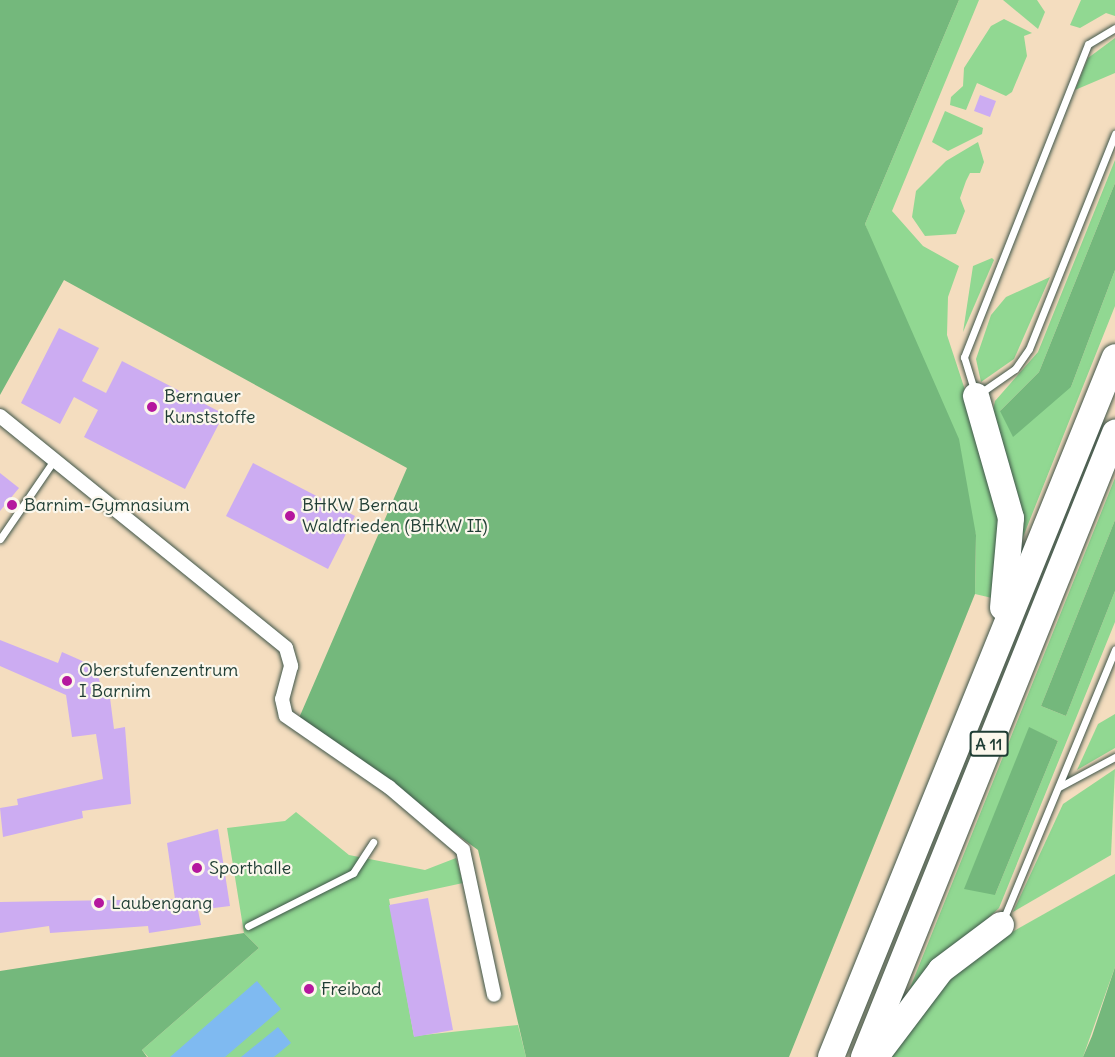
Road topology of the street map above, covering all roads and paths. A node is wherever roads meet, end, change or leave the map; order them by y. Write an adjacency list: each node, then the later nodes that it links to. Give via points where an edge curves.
1 (1115, 28): 4 (lane, via 1088,44 964,357)
2 (1115, 134): 4 (lane, via 1029,349 1015,369)
3 (1115, 357): 9 (highway, A 11)
4 (976, 396): 9 (highway, via 1011,518)
5 (0, 416): 7 (street)
6 (1115, 433): 18 (highway, A 11)
7 (56, 458): 8 (lane); 16 (street, via 286,648 291,666 282,699 286,716 389,787 463,850)
8 (0, 539)
9 (997, 649): 17 (highway, A 11)
10 (1115, 649): 12 (lane)
11 (1115, 757): 12 (lane)
12 (1059, 787): 14 (lane)
13 (373, 842): 15 (lane, via 353,873)
14 (1001, 925): 19 (highway, via 929,982)
15 (248, 926)
16 (494, 995)
17 (831, 1057)
18 (864, 1057)
19 (877, 1057)

